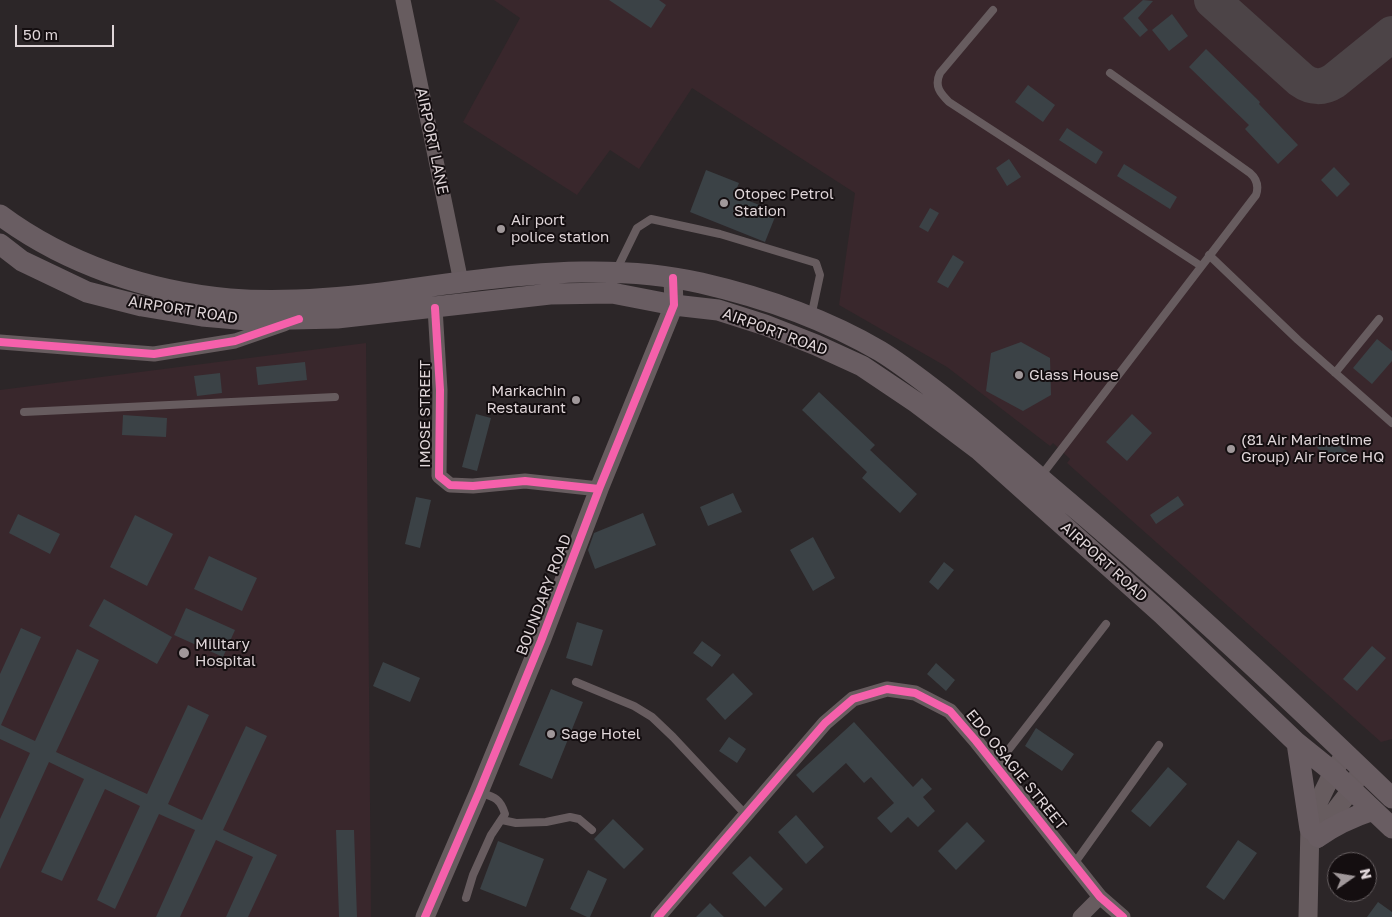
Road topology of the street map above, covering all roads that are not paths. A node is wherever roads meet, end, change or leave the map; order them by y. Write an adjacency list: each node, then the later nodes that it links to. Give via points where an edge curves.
1 (403, 0): 10 (street, AIRPORT LANE)
2 (994, 10): 7 (lane, via 940,73 937,83 941,94)
3 (1110, 74): 6 (lane, via 1254,177 1258,188 1256,195)
4 (0, 215): 13 (main road, AIRPORT ROAD, via 67,256 132,280 186,294)
5 (0, 244): 13 (main road, AIRPORT ROAD, via 22,261 87,292 142,306 248,320)
6 (1209, 255): 7 (lane); 17 (lane)
7 (1201, 266): 21 (lane)
8 (614, 273): 9 (main road, AIRPORT ROAD); 10 (main road, AIRPORT ROAD, via 585,272); 14 (lane, via 637,228 651,219 712,232 816,263 820,275)
9 (673, 278): 11 (street, BOUNDARY ROAD); 14 (main road, AIRPORT ROAD, via 737,292)
10 (461, 282): 13 (main road, AIRPORT ROAD)
11 (674, 305): 12 (main road, AIRPORT ROAD, via 612,293 550,294); 22 (street, BOUNDARY ROAD); 25 (main road, AIRPORT ROAD, via 718,310 816,345 862,366 917,403 978,450 1162,614)
12 (435, 308): 13 (main road, AIRPORT ROAD, via 337,318); 22 (street, IMOSE STREET, via 440,390 439,476 450,485 525,481)
13 (300, 309): 16 (street, via 235,341 154,354)
14 (811, 318): 21 (main road, AIRPORT ROAD, via 880,352 912,373 965,413)
15 (1379, 318): 17 (lane)
16 (0, 344)
17 (1335, 373): 20 (lane)
18 (335, 397): 19 (lane)
19 (24, 412)
20 (1392, 423)
21 (1040, 478): 27 (main road, AIRPORT ROAD, via 1134,558)
22 (599, 489): 32 (street, BOUNDARY ROAD)
23 (1106, 624): 28 (lane)
24 (576, 682): 35 (lane, via 652,717)
25 (1297, 743): 30 (main road, AIRPORT ROAD); 39 (main road)
26 (1159, 745): 40 (lane)
27 (1346, 753): 29 (main road, AIRPORT ROAD); 30 (street)
28 (996, 766): 35 (street, EDO OSAGIE STREET, via 950,711 915,693 887,689 853,699 825,723); 40 (street, EDO OSAGIE STREET)
29 (1362, 769): 31 (street); 33 (main road, AIRPORT ROAD)
30 (1332, 772): 31 (main road, AIRPORT ROAD); 39 (street, via 1315,809)
31 (1351, 790): 34 (main road, AIRPORT ROAD); 39 (street)
32 (479, 792): 36 (lane, via 496,798 505,814); 43 (street, BOUNDARY ROAD)
33 (1392, 798)
34 (1373, 810): 37 (main road, AIRPORT ROAD); 39 (main road, via 1337,823)
35 (746, 815): 44 (street, EDO OSAGIE STREET)
36 (502, 820): 38 (lane, via 516,824 570,816); 42 (lane, via 476,867)
37 (1392, 828)
38 (592, 830)
39 (1313, 837): 47 (street)
40 (1074, 864): 41 (street, EDO OSAGIE STREET)
41 (1100, 897): 45 (street); 46 (street, EDO OSAGIE STREET)
42 (466, 898)
43 (425, 917)
44 (658, 917)
45 (1080, 917)
46 (1123, 917)
47 (1308, 917)

